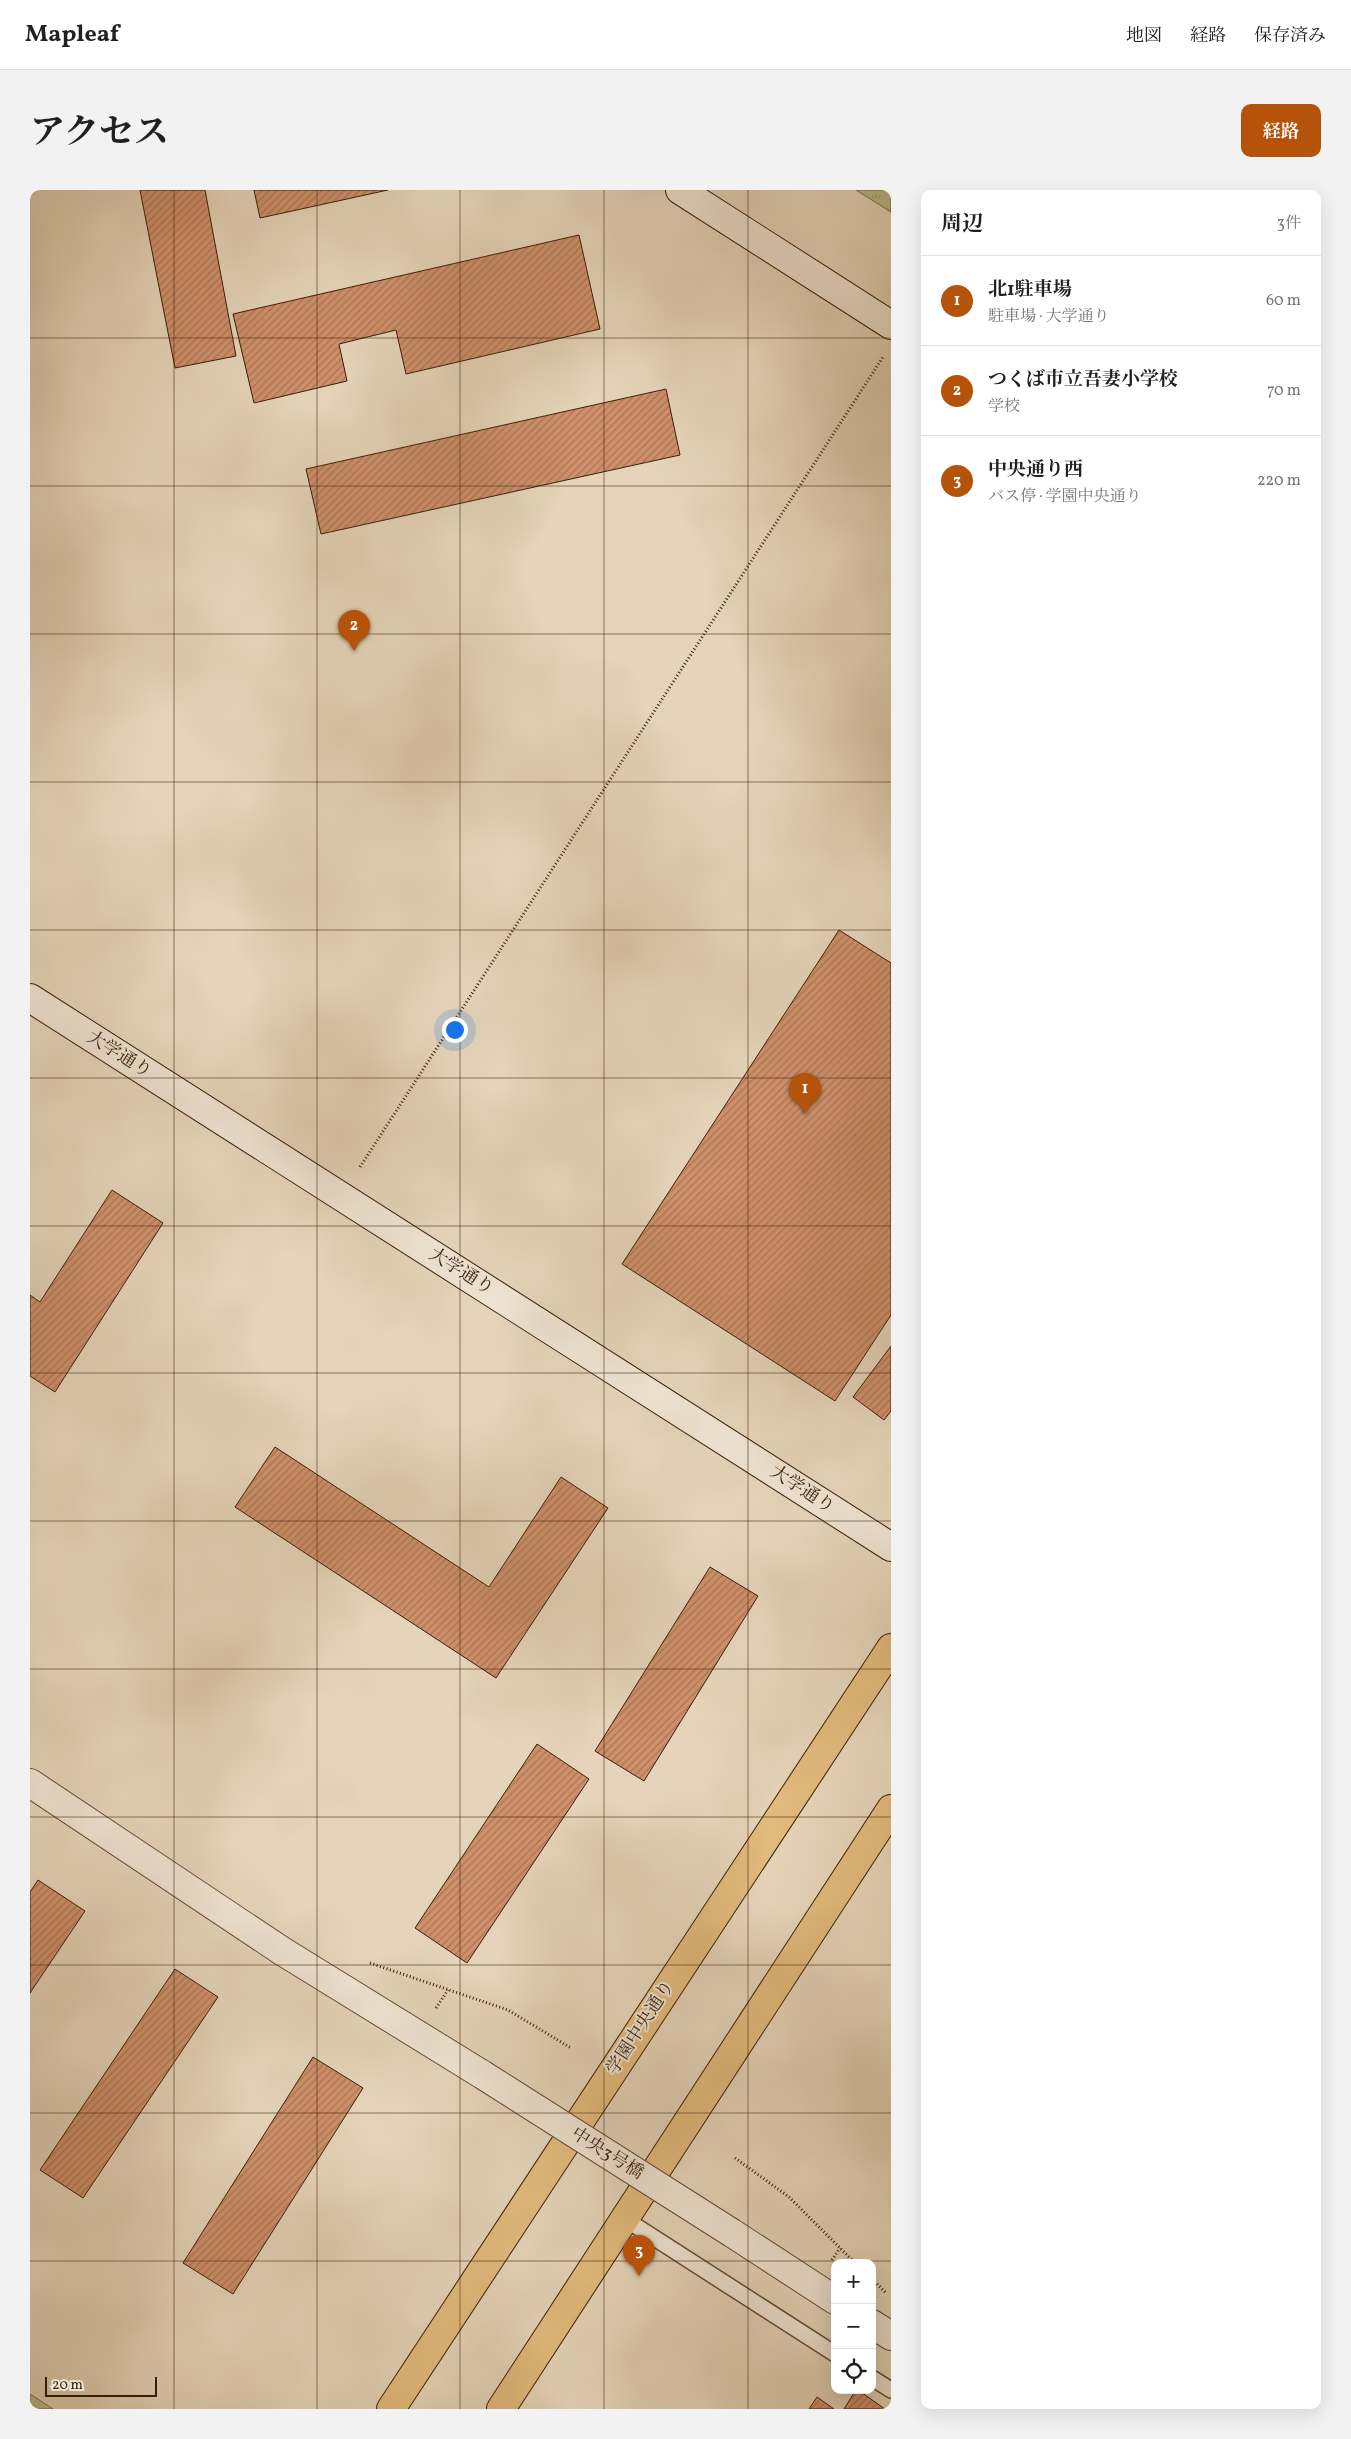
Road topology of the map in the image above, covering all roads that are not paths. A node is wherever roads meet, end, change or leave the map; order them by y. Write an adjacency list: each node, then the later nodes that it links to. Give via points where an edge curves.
1 (680, 190): 2 (street)
2 (891, 325)
3 (30, 998): 4 (street, 大学通り)
4 (891, 1547)
5 (891, 1648): 15 (main road, 学園中央通り)
6 (30, 1783): 9 (street, 中央3号橋, bridge, via 282,1951)
7 (891, 1809): 8 (main road)
8 (624, 2218): 12 (lane); 16 (main road)
9 (831, 2297)
10 (876, 2327): 11 (street)
11 (891, 2336)
12 (831, 2351)
13 (876, 2381): 14 (lane)
14 (891, 2390)
15 (391, 2409)
16 (501, 2409)

